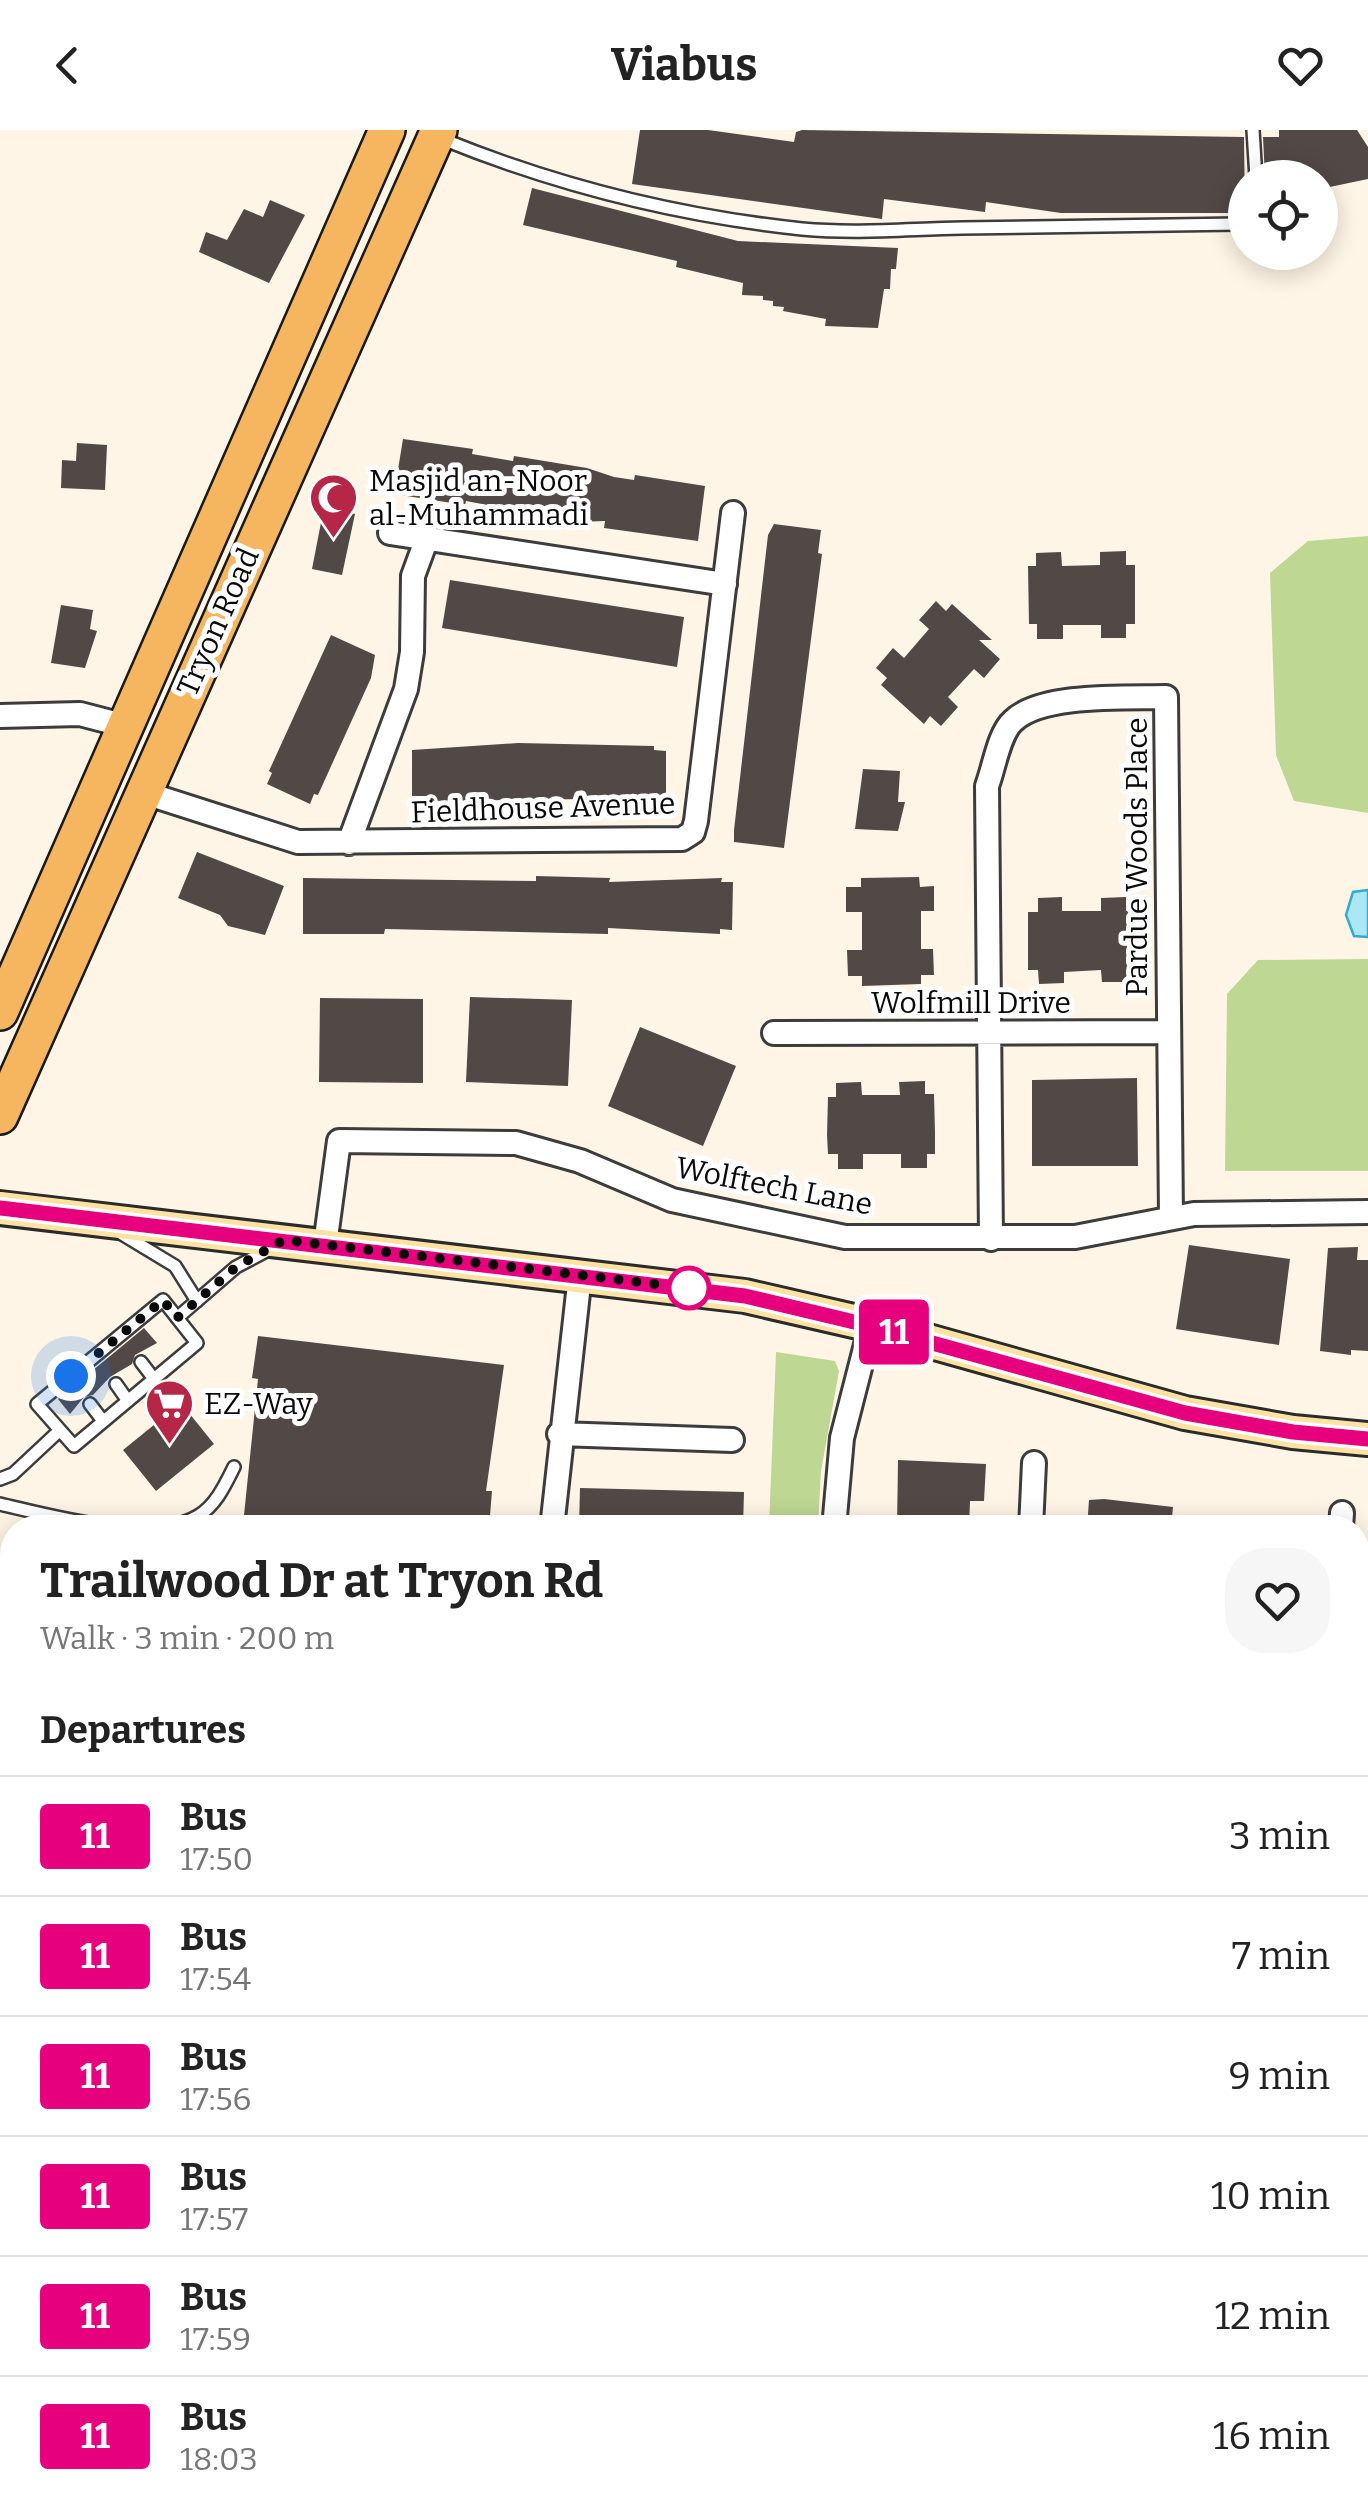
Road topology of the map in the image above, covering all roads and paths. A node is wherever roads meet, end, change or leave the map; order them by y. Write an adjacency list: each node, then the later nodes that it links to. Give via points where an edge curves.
1 (387, 130): 11 (main road, Tryon Road)
2 (1254, 130): 4 (lane)
3 (432, 132): 5 (lane, via 531,172 629,198 804,229 887,234); 12 (main road, Tryon Road)
4 (1255, 160)
5 (1228, 224)
6 (734, 513): 9 (street, Fieldhouse Avenue)
7 (390, 533): 8 (street)
8 (427, 538): 9 (street); 13 (street, via 413,576 406,688)
9 (726, 584): 13 (street, Fieldhouse Avenue, via 692,832 682,839)
10 (0, 716): 11 (street, via 80,714)
11 (126, 726): 14 (main road, Tryon Road)
12 (142, 792): 13 (street, Fieldhouse Avenue, via 298,842); 18 (main road, Tryon Road)
13 (349, 844)
14 (0, 1012)
15 (1168, 1032): 17 (street, Wolfmill Drive); 17 (street, Pardue Woods Place, via 1166,696 1069,701 1010,722 987,786); 21 (street, Pardue Woods Place)
16 (774, 1033): 17 (street, Wolfmill Drive)
17 (988, 1033): 23 (street, Pardue Woods Place)
18 (0, 1116)
19 (0, 1208): 22 (street)
20 (1368, 1212): 21 (street, Wolftech Lane)
21 (1170, 1218): 23 (street, Wolftech Lane, via 1074,1237)
22 (92, 1219): 24 (street); 27 (lane, via 175,1266)
23 (991, 1239): 25 (street, Wolftech Lane, via 845,1237 794,1227 672,1200 580,1161 516,1143 339,1142)
24 (284, 1240): 25 (street); 27 (lane, via 236,1267)
25 (326, 1245): 26 (street)
26 (580, 1274): 29 (street, via 745,1296); 37 (street)
27 (196, 1301): 28 (lane)
28 (177, 1318): 31 (lane, via 197,1343); 36 (lane, via 163,1300 100,1361 37,1404)
29 (871, 1326): 39 (street, via 1185,1413); 47 (street, via 842,1438)
30 (141, 1362): 31 (lane)
31 (154, 1379): 33 (lane)
32 (116, 1384): 33 (lane)
33 (128, 1401): 35 (lane)
34 (90, 1404): 35 (lane)
35 (104, 1421): 36 (lane, via 74,1446)
36 (59, 1431): 42 (lane)
37 (560, 1434): 38 (street); 46 (street)
38 (732, 1440)
39 (1368, 1440)
40 (1034, 1463): 48 (street)
41 (234, 1466): 45 (lane, via 222,1493)
42 (0, 1479)
43 (0, 1504): 44 (lane)
44 (46, 1515)
45 (199, 1515)
46 (553, 1515)
47 (835, 1515)
48 (1032, 1515)

